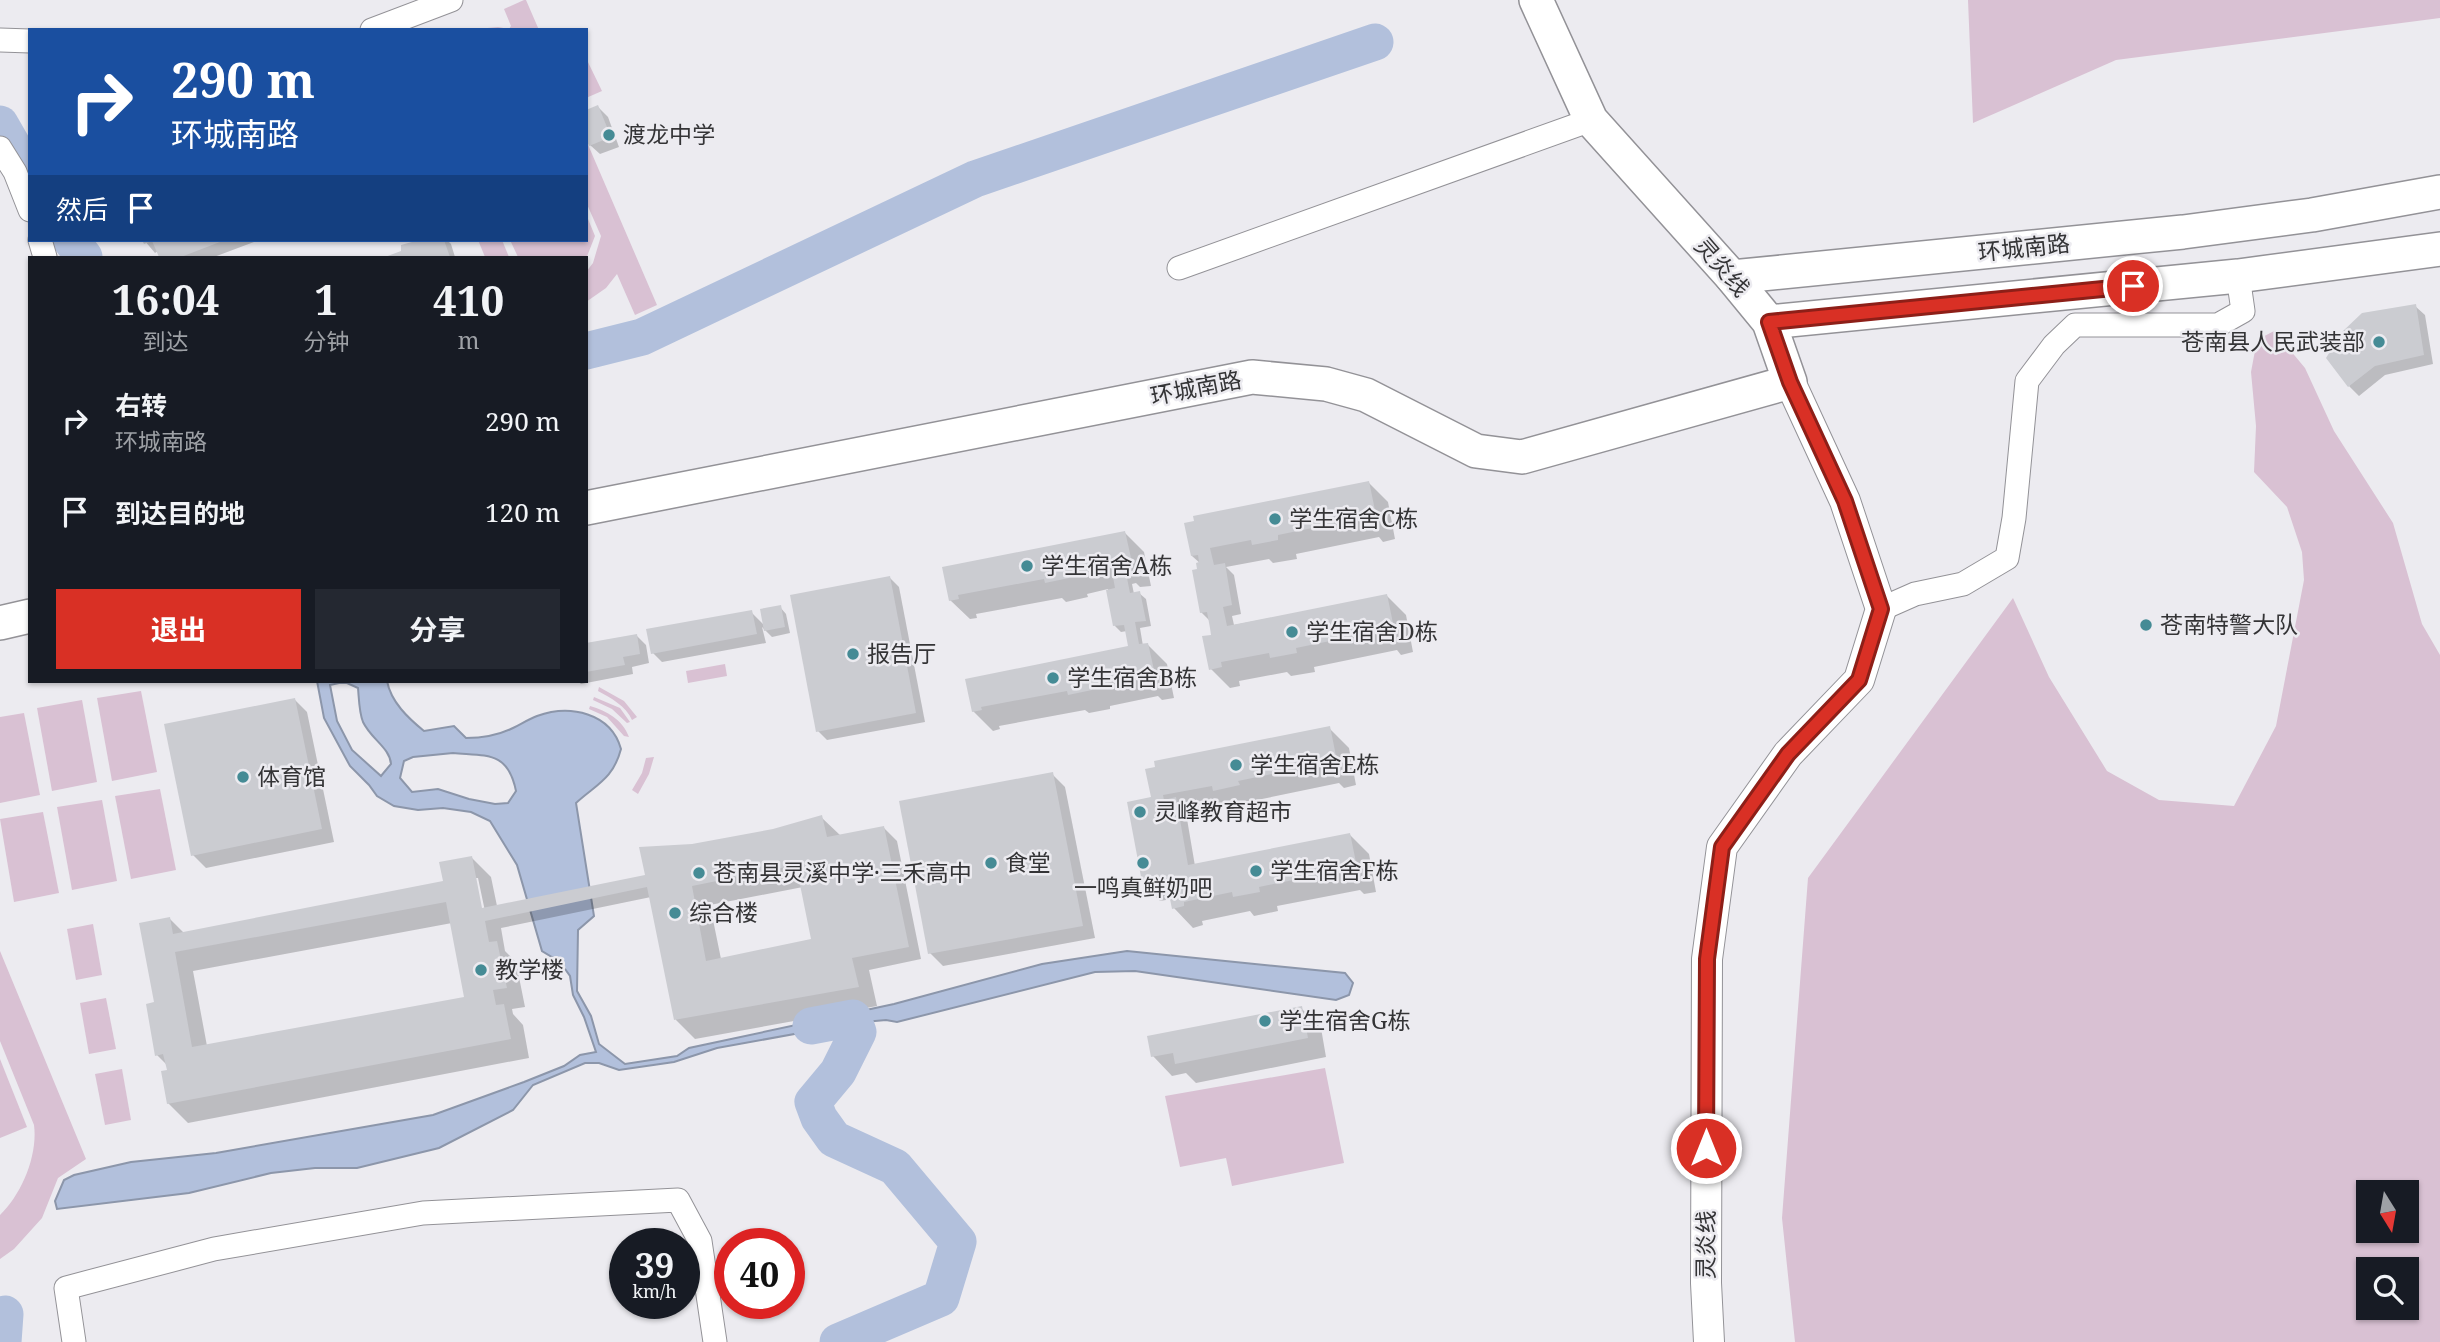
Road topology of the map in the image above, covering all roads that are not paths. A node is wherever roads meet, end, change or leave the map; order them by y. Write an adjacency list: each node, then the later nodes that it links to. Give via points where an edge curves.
1 (451, 0): 3 (street)
2 (1536, 0): 7 (main road, 灵炎线)
3 (409, 8): 4 (street)
4 (375, 28)
5 (0, 40): 6 (street)
6 (28, 41)
7 (1591, 120): 12 (street); 14 (main road, 灵炎线)
8 (0, 148): 10 (street)
9 (2440, 192): 14 (main road, 环城南路, via 2183,232)
10 (28, 205)
11 (2440, 249): 13 (main road)
12 (1179, 268)
13 (2238, 276): 15 (main road); 18 (street, via 2243,311 2218,325 2075,325 2027,381 2007,558 1963,584 1915,594)
14 (1732, 277): 15 (main road, 灵炎线)
15 (1769, 322): 16 (main road, 灵炎线)
16 (1790, 382): 17 (main road, 环城南路, via 1522,457 1476,451 1366,395 1326,384 1252,377); 18 (street, 灵炎线, via 1845,501)
17 (588, 508)
18 (1881, 609): 23 (street, 灵炎线, via 1859,680 1788,754 1722,847 1707,959)
19 (28, 617): 20 (main road)
20 (0, 622)
21 (74, 1342): 22 (street, via 66,1288 214,1249 423,1213 678,1200 701,1241)
22 (715, 1342)
23 (1709, 1342)

